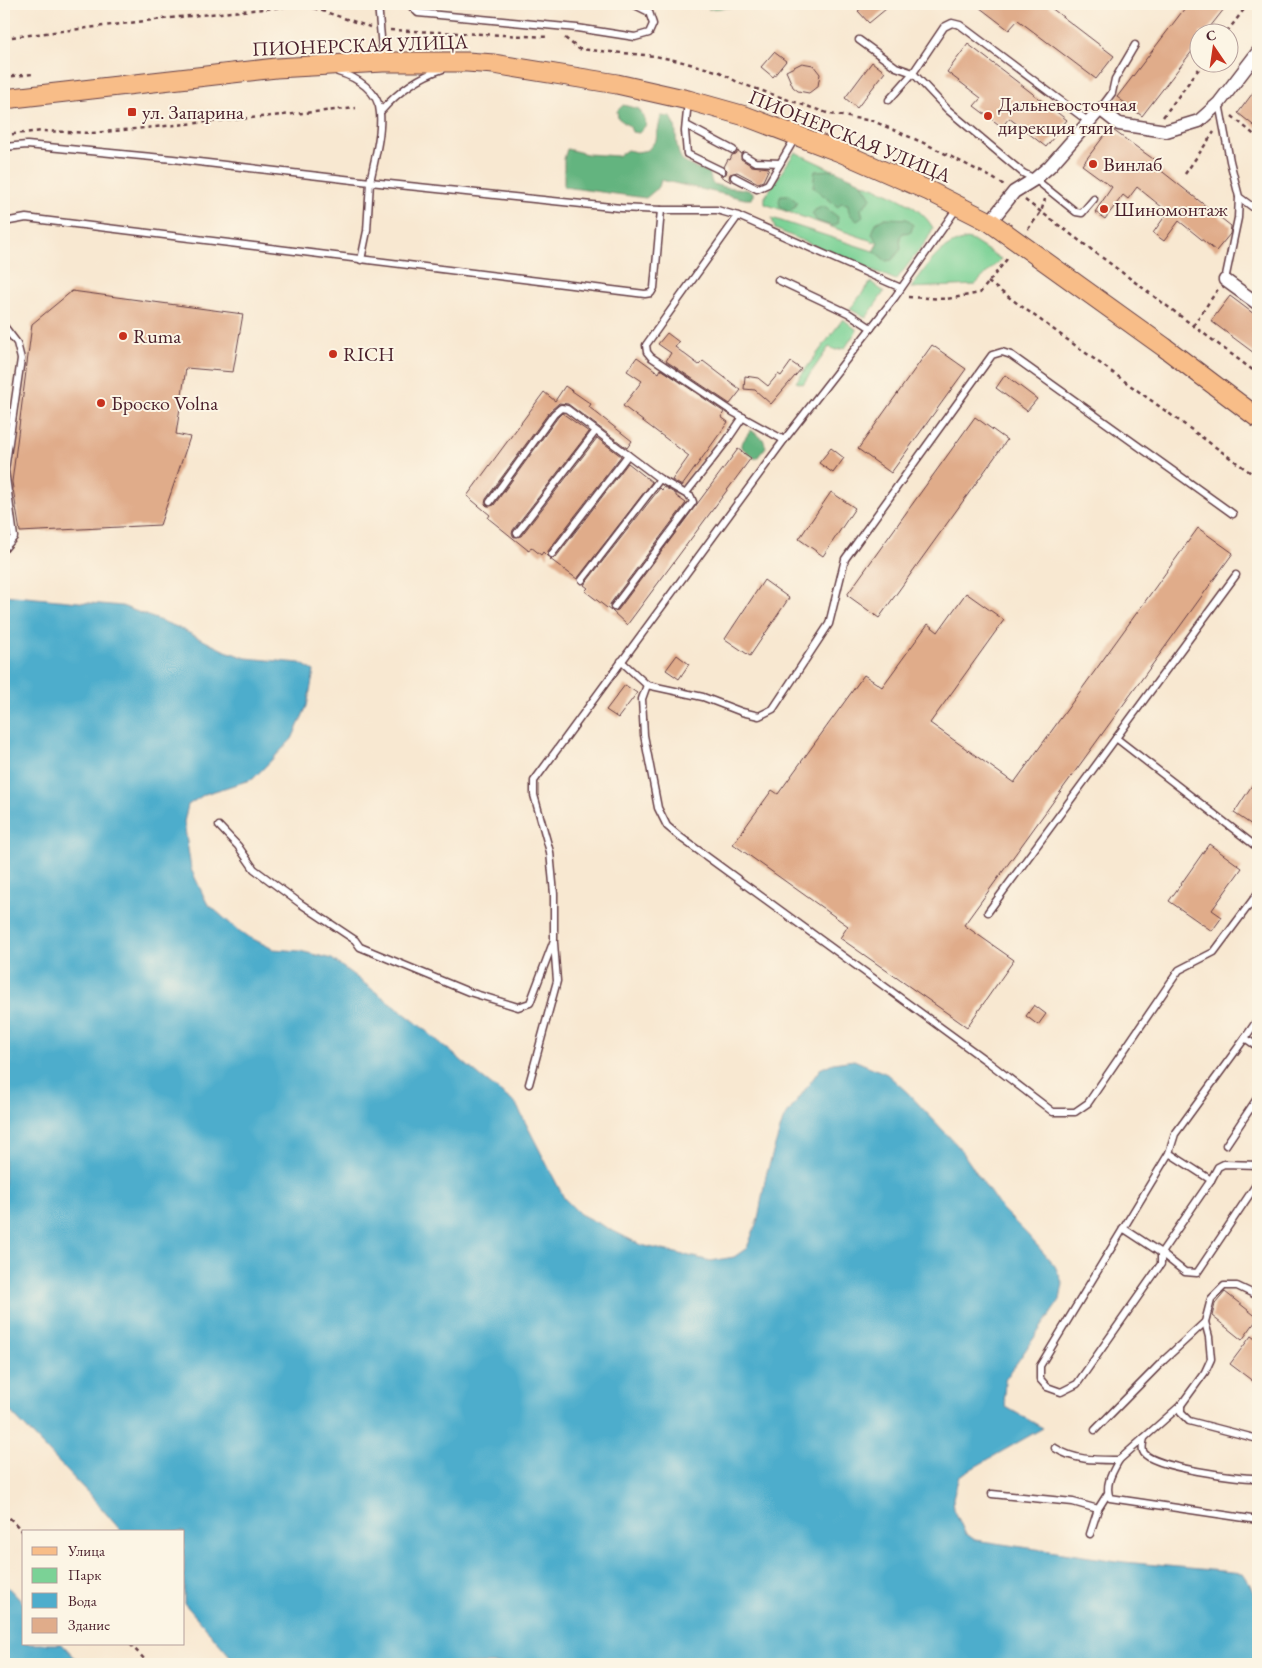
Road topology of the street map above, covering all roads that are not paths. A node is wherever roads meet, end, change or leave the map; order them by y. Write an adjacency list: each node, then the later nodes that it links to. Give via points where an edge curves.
1 (378, 4): 7 (lane)
2 (409, 4): 3 (lane, via 418,13 636,37 649,33 652,24 649,12)
3 (632, 4)
4 (859, 40): 10 (lane, via 896,67)
5 (1135, 45): 15 (lane, via 1115,79 1112,93)
6 (1258, 52): 14 (street)
7 (383, 62): 8 (main road, ПИОНЕРСКАЯ УЛИЦА); 9 (main road, ПИОНЕРСКАЯ УЛИЦА)
8 (467, 62): 12 (main road, ПИОНЕРСКАЯ УЛИЦА, via 617,84); 16 (lane, via 431,73 410,84)
9 (315, 65): 11 (main road, ПИОНЕРСКАЯ УЛИЦА); 16 (lane, via 347,74 367,86)
10 (913, 72): 13 (lane); 17 (lane, via 944,27 952,23 960,25); 26 (lane, via 948,110 1023,173)
11 (4, 99)
12 (688, 100): 18 (lane); 19 (main road, ПИОНЕРСКАЯ УЛИЦА)
13 (888, 100)
14 (1219, 102): 15 (street, via 1199,121 1166,132 1119,124); 28 (lane)
15 (1100, 109): 17 (street)
16 (381, 112): 27 (lane)
17 (1089, 122): 26 (street)
18 (686, 125): 21 (lane); 24 (lane, via 687,154)
19 (797, 135): 23 (lane); 30 (main road, ПИОНЕРСКАЯ УЛИЦА)
20 (4, 147): 27 (lane, via 27,145 174,159)
21 (733, 150)
22 (745, 156): 23 (lane, via 755,162)
23 (780, 162): 25 (lane, via 768,184 757,189)
24 (722, 171)
25 (734, 177)
26 (1035, 178): 29 (lane, via 1078,214); 35 (street, via 1014,192)
27 (370, 182): 31 (lane); 36 (lane, via 367,231)
28 (1239, 197): 32 (lane); 38 (lane, via 1238,218)
29 (1094, 199)
30 (959, 206): 35 (main road, ПИОНЕРСКАЯ УЛИЦА); 39 (lane)
31 (661, 210): 33 (lane, via 717,210); 36 (lane, via 654,288 645,294)
32 (1258, 211)
33 (738, 216): 39 (lane); 43 (lane, via 646,345 651,358)
34 (4, 222): 36 (lane, via 26,218)
35 (990, 222): 44 (main road, ПИОНЕРСКАЯ УЛИЦА)
36 (361, 260)
37 (778, 280): 42 (lane, via 848,312)
38 (1225, 280): 40 (street)
39 (901, 288): 42 (lane)
40 (1258, 304)
41 (4, 326): 53 (lane, via 17,343 21,359 5,470 14,537)
42 (871, 328): 46 (lane)
43 (744, 417): 46 (lane); 49 (lane)
44 (1258, 418)
45 (596, 432): 47 (lane); 50 (lane, via 568,409 561,408); 52 (lane)
46 (784, 440): 58 (lane)
47 (628, 455): 48 (lane); 54 (lane)
48 (660, 479): 49 (lane); 56 (lane)
49 (686, 493): 57 (lane, via 693,502)
50 (490, 502)
51 (1233, 514): 59 (lane, via 1011,355 1002,352 992,355 845,559 829,624 773,708 759,716 703,696)
52 (517, 533)
53 (4, 549)
54 (552, 554)
55 (1236, 575): 60 (lane)
56 (582, 580)
57 (614, 608)
58 (621, 661): 59 (lane); 65 (lane, via 534,781 534,795 550,852)
59 (647, 685): 63 (lane, via 642,699 644,735 658,808 668,826 1053,1112 1075,1112 1088,1103 1179,970 1214,952)
60 (1116, 738): 62 (lane); 64 (lane)
61 (220, 826): 65 (lane, via 254,869 355,940 360,947 469,992 518,1007 530,1003)
62 (1258, 848)
63 (1258, 893)
64 (988, 912)
65 (554, 940): 69 (lane, via 557,981)
66 (1258, 1019): 67 (lane)
67 (1245, 1038): 68 (lane); 72 (lane, via 1175,1134)
68 (1258, 1047)
69 (529, 1084)
70 (1258, 1097): 71 (lane)
71 (1226, 1145)
72 (1169, 1153): 74 (lane); 76 (lane)
73 (1258, 1165): 74 (lane, via 1224,1164 1218,1167)
74 (1211, 1180): 77 (lane)
75 (1258, 1182): 77 (lane, via 1197,1273 1185,1272)
76 (1123, 1228): 77 (lane); 77 (lane, via 1040,1366 1040,1379 1047,1387 1061,1392 1077,1384 1160,1264)
77 (1161, 1253)
78 (1258, 1296): 79 (lane, via 1237,1286 1224,1286 1211,1299)
79 (1205, 1322): 80 (lane, via 1211,1359 1206,1372); 81 (lane)
80 (1181, 1405): 82 (lane); 83 (lane, via 1181,1414 1189,1421)
81 (1095, 1430)
82 (1145, 1437): 85 (lane); 86 (lane, via 1143,1452 1163,1465)
83 (1258, 1439)
84 (1055, 1448): 85 (lane, via 1065,1455)
85 (1119, 1460): 87 (lane)
86 (1258, 1478)
87 (1108, 1492): 89 (lane); 90 (lane, via 1110,1498)
88 (992, 1494): 89 (lane, via 1073,1502)
89 (1098, 1509): 91 (lane)
90 (1258, 1520)
91 (1090, 1534)

